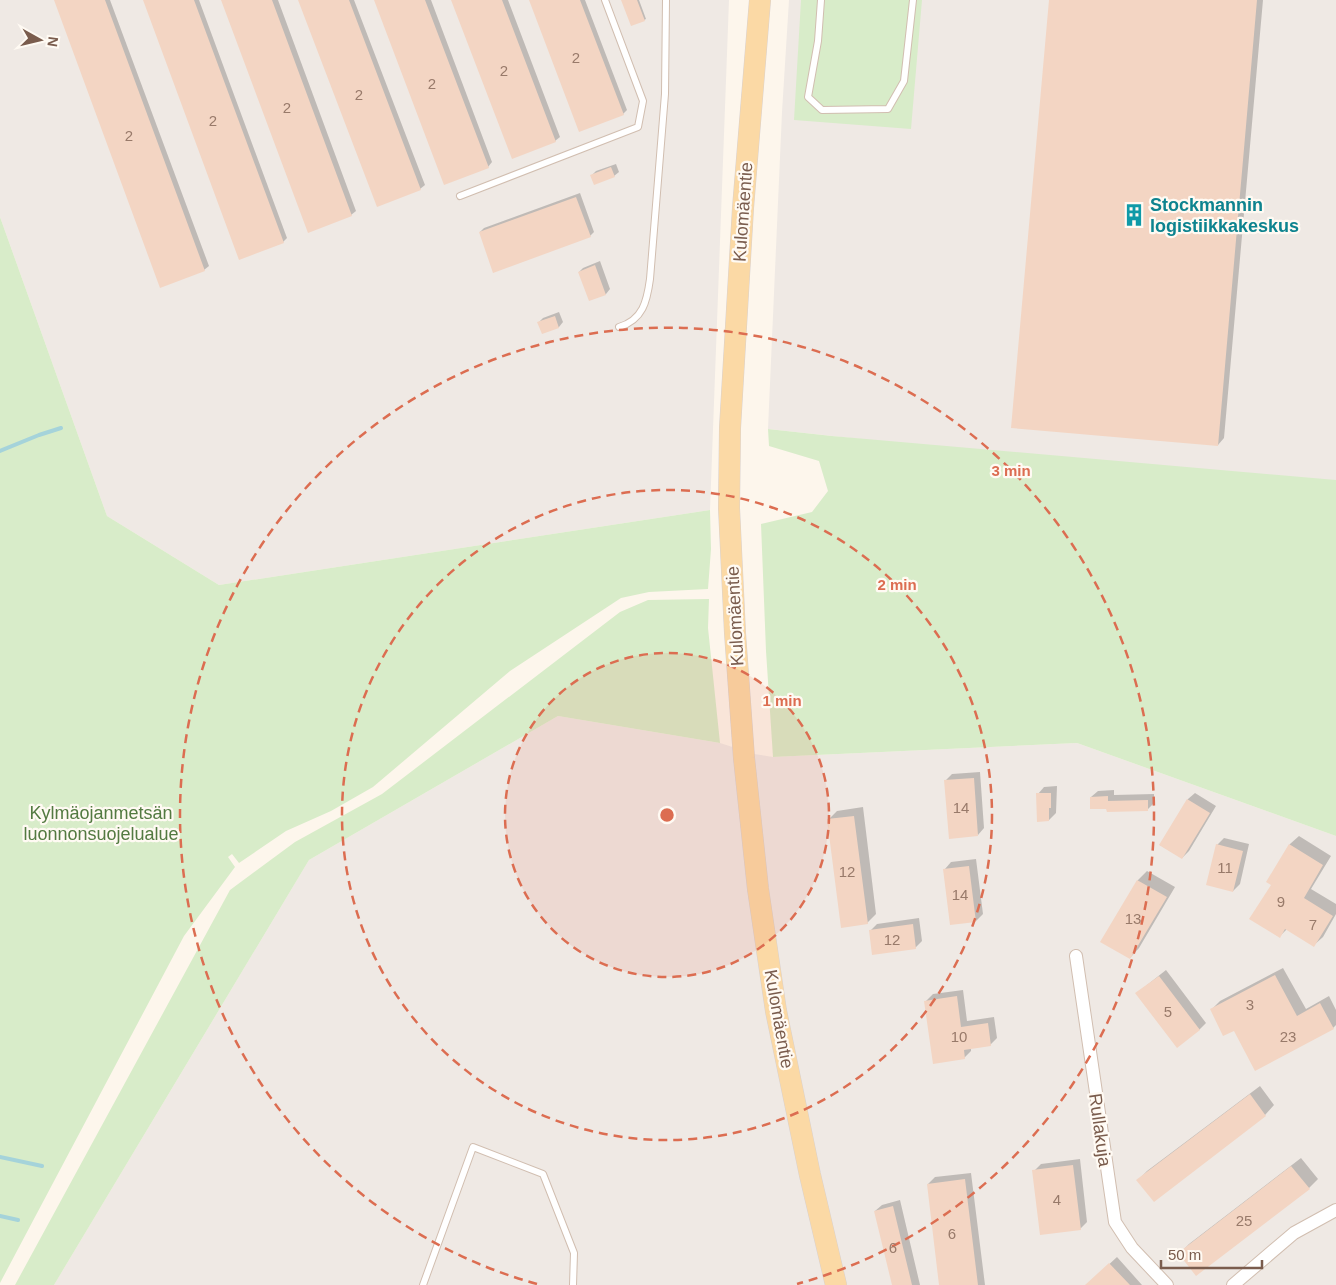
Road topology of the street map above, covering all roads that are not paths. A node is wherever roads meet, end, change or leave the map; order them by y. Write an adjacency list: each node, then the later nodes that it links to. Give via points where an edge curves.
1 (605, 0): 6 (lane, via 643,101 638,127)
2 (666, 0): 7 (lane, via 665,94 647,301 639,316)
3 (760, 0): 12 (main road, Kulomäentie, via 730,428 729,508 735,633 758,888 776,1012)
4 (821, 0): 5 (lane, via 808,97 822,110 888,109 904,81)
5 (913, 0)
6 (460, 196)
7 (619, 327)
8 (1076, 956): 13 (street, Rullakuja, via 1114,1222 1132,1248)
9 (1336, 1210): 14 (street, via 1294,1233)
10 (423, 1285): 11 (lane, via 473,1147 543,1174 574,1253)
11 (574, 1285)
12 (836, 1285)
13 (1168, 1285)
14 (1233, 1285)

